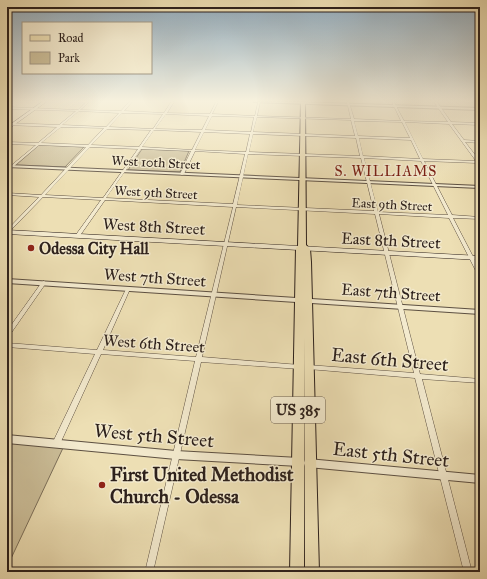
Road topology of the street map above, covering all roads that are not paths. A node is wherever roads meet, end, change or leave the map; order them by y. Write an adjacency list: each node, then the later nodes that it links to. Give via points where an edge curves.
1 (56, 129): 19 (street)
2 (105, 129): 20 (street)
3 (130, 129): 10 (street)
4 (204, 129): 11 (street)
5 (253, 129): 12 (street)
6 (303, 129): 13 (main road, US 385)
7 (355, 129): 14 (street)
8 (406, 129): 15 (street)
9 (455, 129): 16 (street)
10 (154, 130): 11 (street); 21 (street)
11 (203, 132): 12 (street); 22 (street)
12 (252, 133): 13 (street); 23 (street)
13 (303, 135): 14 (street); 24 (main road, US 385)
14 (357, 137): 15 (street); 25 (street)
15 (411, 139): 26 (street)
16 (464, 141): 17 (street); 27 (street)
17 (480, 142)
18 (7, 143): 19 (street)
19 (38, 145): 20 (street); 28 (street)
20 (89, 147): 21 (street); 29 (street)
21 (140, 149): 22 (street); 31 (street)
22 (193, 151): 23 (street); 32 (street)
23 (248, 153): 24 (street); 33 (street)
24 (304, 155): 25 (street); 34 (main road, US 385)
25 (362, 158): 26 (street); 35 (street)
26 (421, 160): 27 (street); 36 (street)
27 (480, 163)
28 (9, 167): 29 (street, West 10th Street); 30 (street)
29 (68, 169): 31 (street, West 10th Street); 39 (street)
30 (7, 170)
31 (124, 172): 32 (street, West 10th Street); 40 (street)
32 (182, 174): 33 (street, West 10th Street)
33 (242, 177): 34 (street, West 10th Street); 41 (street)
34 (304, 180): 35 (street, West 10th Street); 42 (main road, US 385)
35 (369, 182): 36 (street, West 10th Street); 43 (street)
36 (434, 185): 37 (street, West 10th Street); 44 (street)
37 (480, 187)
38 (7, 194): 39 (street, West 9th Street)
39 (42, 196): 40 (street, West 9th Street); 46 (street)
40 (104, 199): 41 (street, West 9th Street); 47 (street)
41 (235, 206): 42 (street, West 9th Street); 48 (street)
42 (304, 210): 43 (street, East 9th Street); 49 (main road, US 385)
43 (377, 213): 44 (street, East 9th Street); 50 (street)
44 (450, 217): 45 (street, East 9th Street); 51 (street)
45 (480, 218)
46 (7, 232): 47 (main road, West 8th Street)
47 (77, 236): 48 (main road, West 8th Street)
48 (226, 244): 49 (main road, West 8th Street); 57 (street)
49 (303, 248): 50 (main road, East 8th Street); 58 (main road, US 385)
50 (387, 254): 51 (main road, East 8th Street); 59 (street)
51 (473, 258): 52 (main road, East 8th Street); 53 (street)
52 (480, 258)
53 (480, 275)
54 (7, 281): 55 (street, West 7th Street)
55 (44, 283): 56 (street, West 7th Street); 61 (street)
56 (128, 289): 57 (street, West 7th Street); 63 (street)
57 (214, 294): 58 (street, West 7th Street); 64 (street)
58 (304, 299): 59 (street, East 7th Street); 65 (main road, US 385)
59 (401, 306): 60 (street, East 7th Street); 66 (street)
60 (480, 312)
61 (7, 335)
62 (7, 345): 63 (street, West 6th Street)
63 (98, 352): 64 (street, West 6th Street); 69 (street)
64 (199, 360): 65 (street, West 6th Street); 70 (street)
65 (304, 367): 66 (street, East 6th Street); 71 (main road, US 385); 72 (main road, US 385)
66 (419, 377): 67 (street, East 6th Street); 73 (street)
67 (480, 381)
68 (7, 439): 69 (street, West 5th Street)
69 (56, 444): 70 (street, West 5th Street)
70 (176, 455): 71 (street, West 5th Street); 75 (street)
71 (298, 462): 72 (street, East 5th Street); 76 (main road, US 385)
72 (310, 463): 73 (street, East 5th Street); 77 (main road, US 385)
73 (443, 476): 74 (street, East 5th Street); 78 (street)
74 (480, 479)
75 (149, 572)
76 (297, 572)
77 (312, 572)
78 (468, 572)

